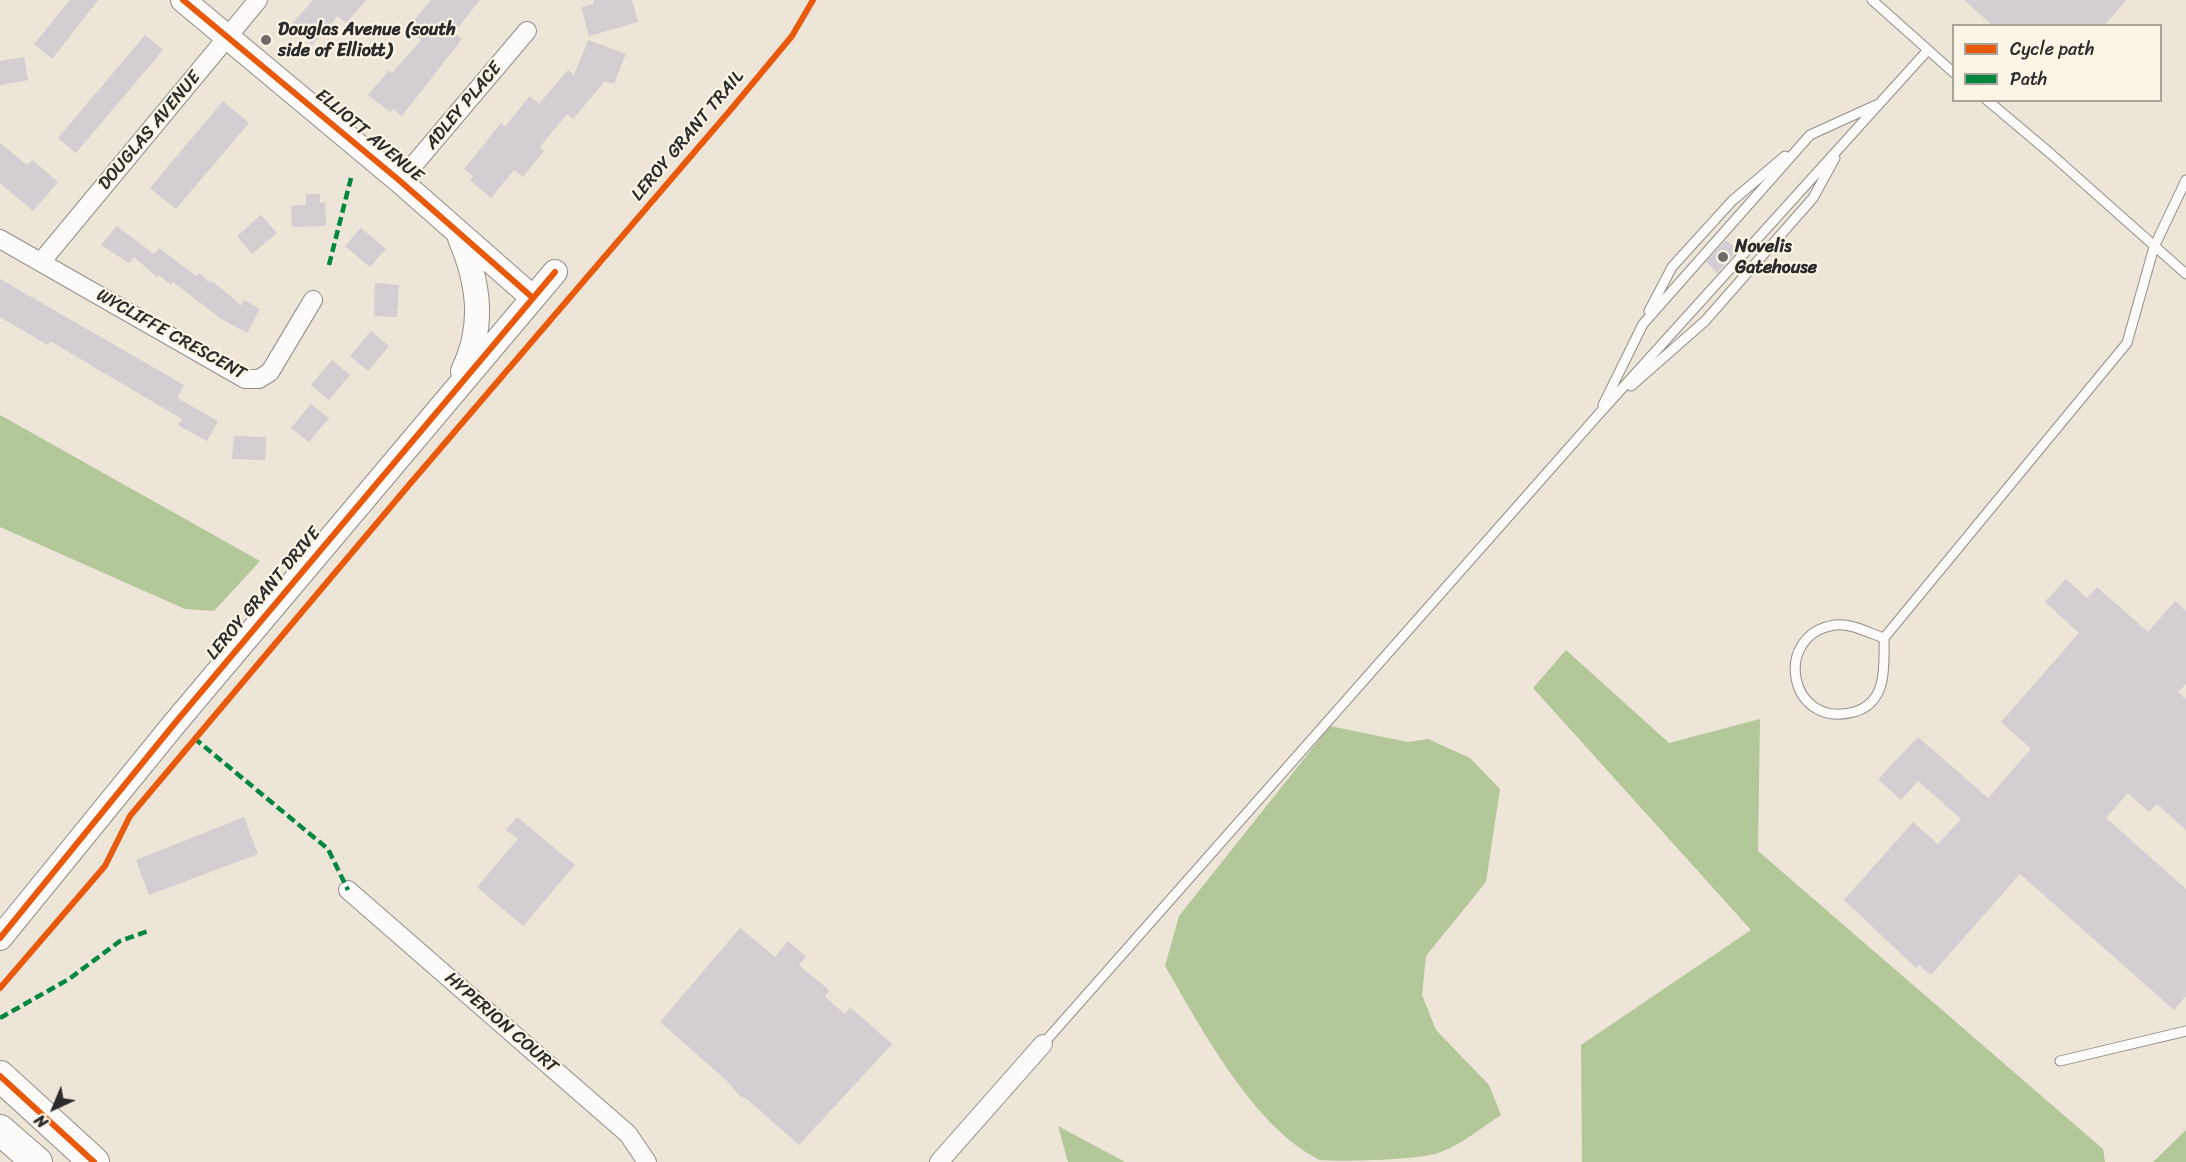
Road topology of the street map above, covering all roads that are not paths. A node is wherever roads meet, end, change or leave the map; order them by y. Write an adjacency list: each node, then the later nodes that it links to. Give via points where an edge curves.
1 (183, 0): 5 (street, ELLIOTT AVENUE)
2 (258, 0): 5 (street, DOUGLAS AVENUE)
3 (1872, 0): 6 (lane)
4 (527, 31): 13 (street, ADLEY PLACE)
5 (227, 38): 13 (street, ELLIOTT AVENUE); 17 (street, DOUGLAS AVENUE)
6 (1927, 51): 7 (lane); 9 (lane)
7 (1952, 72)
8 (1989, 102): 16 (lane)
9 (1878, 104): 10 (lane); 11 (lane)
10 (1810, 135): 22 (lane); 22 (lane, via 1732,201 1672,267)
11 (1843, 143): 24 (lane); 24 (lane, via 1813,198 1705,321)
12 (2186, 180): 16 (lane)
13 (400, 181): 14 (street, ELLIOTT AVENUE)
14 (458, 232): 20 (street, ELLIOTT AVENUE); 23 (street, via 471,264 478,325 468,359)
15 (0, 239): 17 (street, WYCLIFFE CRESCENT)
16 (2154, 248): 19 (lane); 25 (lane, via 2127,343)
17 (41, 262): 21 (street, WYCLIFFE CRESCENT, via 245,379 259,380 270,372)
18 (555, 272): 20 (street, LEROY GRANT DRIVE)
19 (2186, 274)
20 (533, 298): 23 (street, LEROY GRANT DRIVE)
21 (313, 300)
22 (1643, 324): 24 (lane)
23 (450, 397): 27 (street, LEROY GRANT DRIVE)
24 (1598, 415): 29 (lane)
25 (1884, 638): 25 (lane, via 1836,625 1813,633 1797,653 1794,673 1800,693 1816,710 1839,716 1863,709 1878,695 1885,675)
26 (348, 890): 35 (street, HYPERION COURT, via 628,1134)
27 (0, 938)
28 (2186, 1031): 30 (lane)
29 (1043, 1044): 36 (street)
30 (2060, 1061)
31 (0, 1076): 34 (main road)
32 (2, 1134): 33 (main road)
33 (37, 1162)
34 (94, 1162)
35 (647, 1162)
36 (939, 1162)

